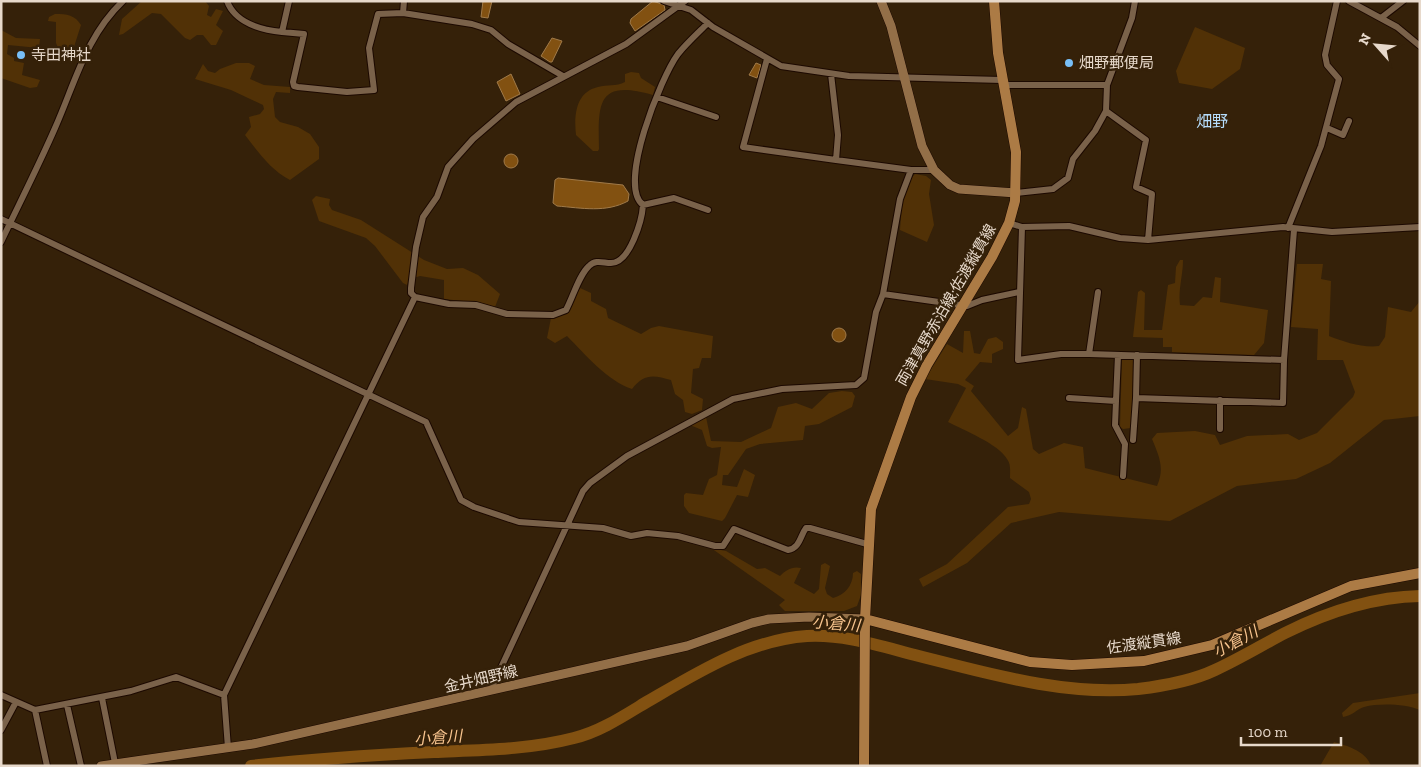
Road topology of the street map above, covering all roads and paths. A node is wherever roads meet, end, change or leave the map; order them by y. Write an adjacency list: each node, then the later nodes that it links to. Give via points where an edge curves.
1 (122, 1): 37 (street, via 99,29 79,65 56,126)
2 (227, 1): 17 (street, via 252,25)
3 (289, 1): 17 (street)
4 (404, 1): 14 (street)
5 (664, 1): 13 (street)
6 (685, 1): 13 (street)
7 (881, 1): 22 (main road)
8 (994, 1): 23 (main road, 両津真野赤泊線;佐渡縦貫線)
9 (1135, 1): 24 (street, via 1132,18)
10 (1338, 1): 29 (street, via 1325,55 1327,65 1339,79)
11 (1403, 1): 15 (street)
12 (1351, 2): 15 (street)
13 (680, 7): 16 (street, via 691,10); 21 (street, via 670,10 626,44)
14 (403, 13): 17 (street, via 378,14 369,48 374,90 371,92 294,86 304,34); 21 (street, via 492,30 508,44)
15 (1381, 18): 18 (street)
16 (708, 23): 19 (street); 25 (street, via 678,54)
17 (282, 32)
18 (1420, 46)
19 (767, 59): 20 (street, via 781,66); 30 (street, via 742,147)
20 (831, 74): 22 (street); 30 (street, via 838,136)
21 (563, 76): 47 (street, via 505,110 472,139 448,167 437,197 420,225 411,288)
22 (904, 78): 23 (street); 32 (main road, via 922,146)
23 (1003, 83): 24 (street); 33 (main road, 両津真野赤泊線;佐渡縦貫線, via 1016,152)
24 (1106, 85): 26 (street)
25 (657, 97): 27 (street); 34 (street, via 636,169 636,196)
26 (1106, 111): 33 (street, via 1095,132 1073,159 1066,182 1053,189); 42 (street, via 1146,140 1136,187 1152,194)
27 (716, 117)
28 (1350, 121): 29 (street, via 1343,135)
29 (1327, 128): 41 (street)
30 (836, 160): 31 (street)
31 (912, 170): 32 (street); 46 (street, via 900,199)
32 (934, 170): 33 (main road, via 959,189)
33 (1016, 193): 38 (main road, 両津真野赤泊線;佐渡縦貫線)
34 (643, 206): 35 (street, via 674,198); 47 (street, via 640,226 630,248 618,261 591,264 566,310 560,313 507,314 476,305 448,304)
35 (708, 210)
36 (1, 219): 37 (street)
37 (10, 223): 43 (street); 53 (street)
38 (1009, 223): 39 (street); 48 (main road, 両津真野赤泊線;佐渡縦貫線)
39 (1022, 227): 42 (street, via 1069,226 1120,238); 44 (street)
40 (1420, 228): 41 (street, via 1332,232)
41 (1291, 229): 42 (street, via 1226,231); 52 (street)
42 (1148, 240)
43 (1, 242)
44 (1019, 292): 48 (street); 49 (street, via 1018,360)
45 (1098, 292): 49 (street)
46 (883, 294): 48 (street); 61 (street, via 861,382 772,391 733,399 704,413 628,456 590,483)
47 (414, 297): 53 (street)
48 (964, 305): 62 (main road, 両津真野赤泊線;佐渡縦貫線, via 927,365 905,410 876,493 869,520)
49 (1089, 354): 50 (street)
50 (1118, 355): 51 (street); 57 (street)
51 (1137, 356): 52 (street); 55 (street)
52 (1284, 360): 56 (street, via 1283,403)
53 (368, 394): 61 (street, via 426,422 461,500 519,522); 67 (street)
54 (1069, 398): 57 (street)
55 (1136, 398): 56 (street); 59 (street)
56 (1220, 400): 58 (street)
57 (1116, 401): 60 (street, via 1115,425 1125,444)
58 (1220, 429)
59 (1134, 440)
60 (1123, 476)
61 (568, 525): 62 (street, via 603,528 631,536 647,533 678,536 720,547 734,529 788,550 797,546 806,528); 65 (street)
62 (868, 544): 64 (main road, 両津真野赤泊線;佐渡縦貫線)
63 (1420, 573): 64 (main road, 佐渡縦貫線, via 1351,586 1212,645 1144,661 1072,665 1030,662)
64 (865, 622): 65 (main road, 金井畑野線, via 809,617 752,622 686,646); 78 (main road, 両津真野赤泊線;佐渡縦貫線)
65 (492, 690): 73 (main road, 金井畑野線)
66 (1, 695): 69 (street)
67 (224, 695): 68 (street, via 176,677); 73 (street)
68 (102, 698): 70 (street); 74 (street)
69 (16, 702): 71 (street); 72 (street)
70 (67, 705): 71 (street); 76 (street)
71 (35, 710): 75 (street)
72 (1, 730)
73 (228, 748): 74 (main road, 金井畑野線)
74 (115, 763): 77 (main road, 金井畑野線)
75 (47, 766)
76 (81, 766)
77 (100, 766)
78 (864, 766)

